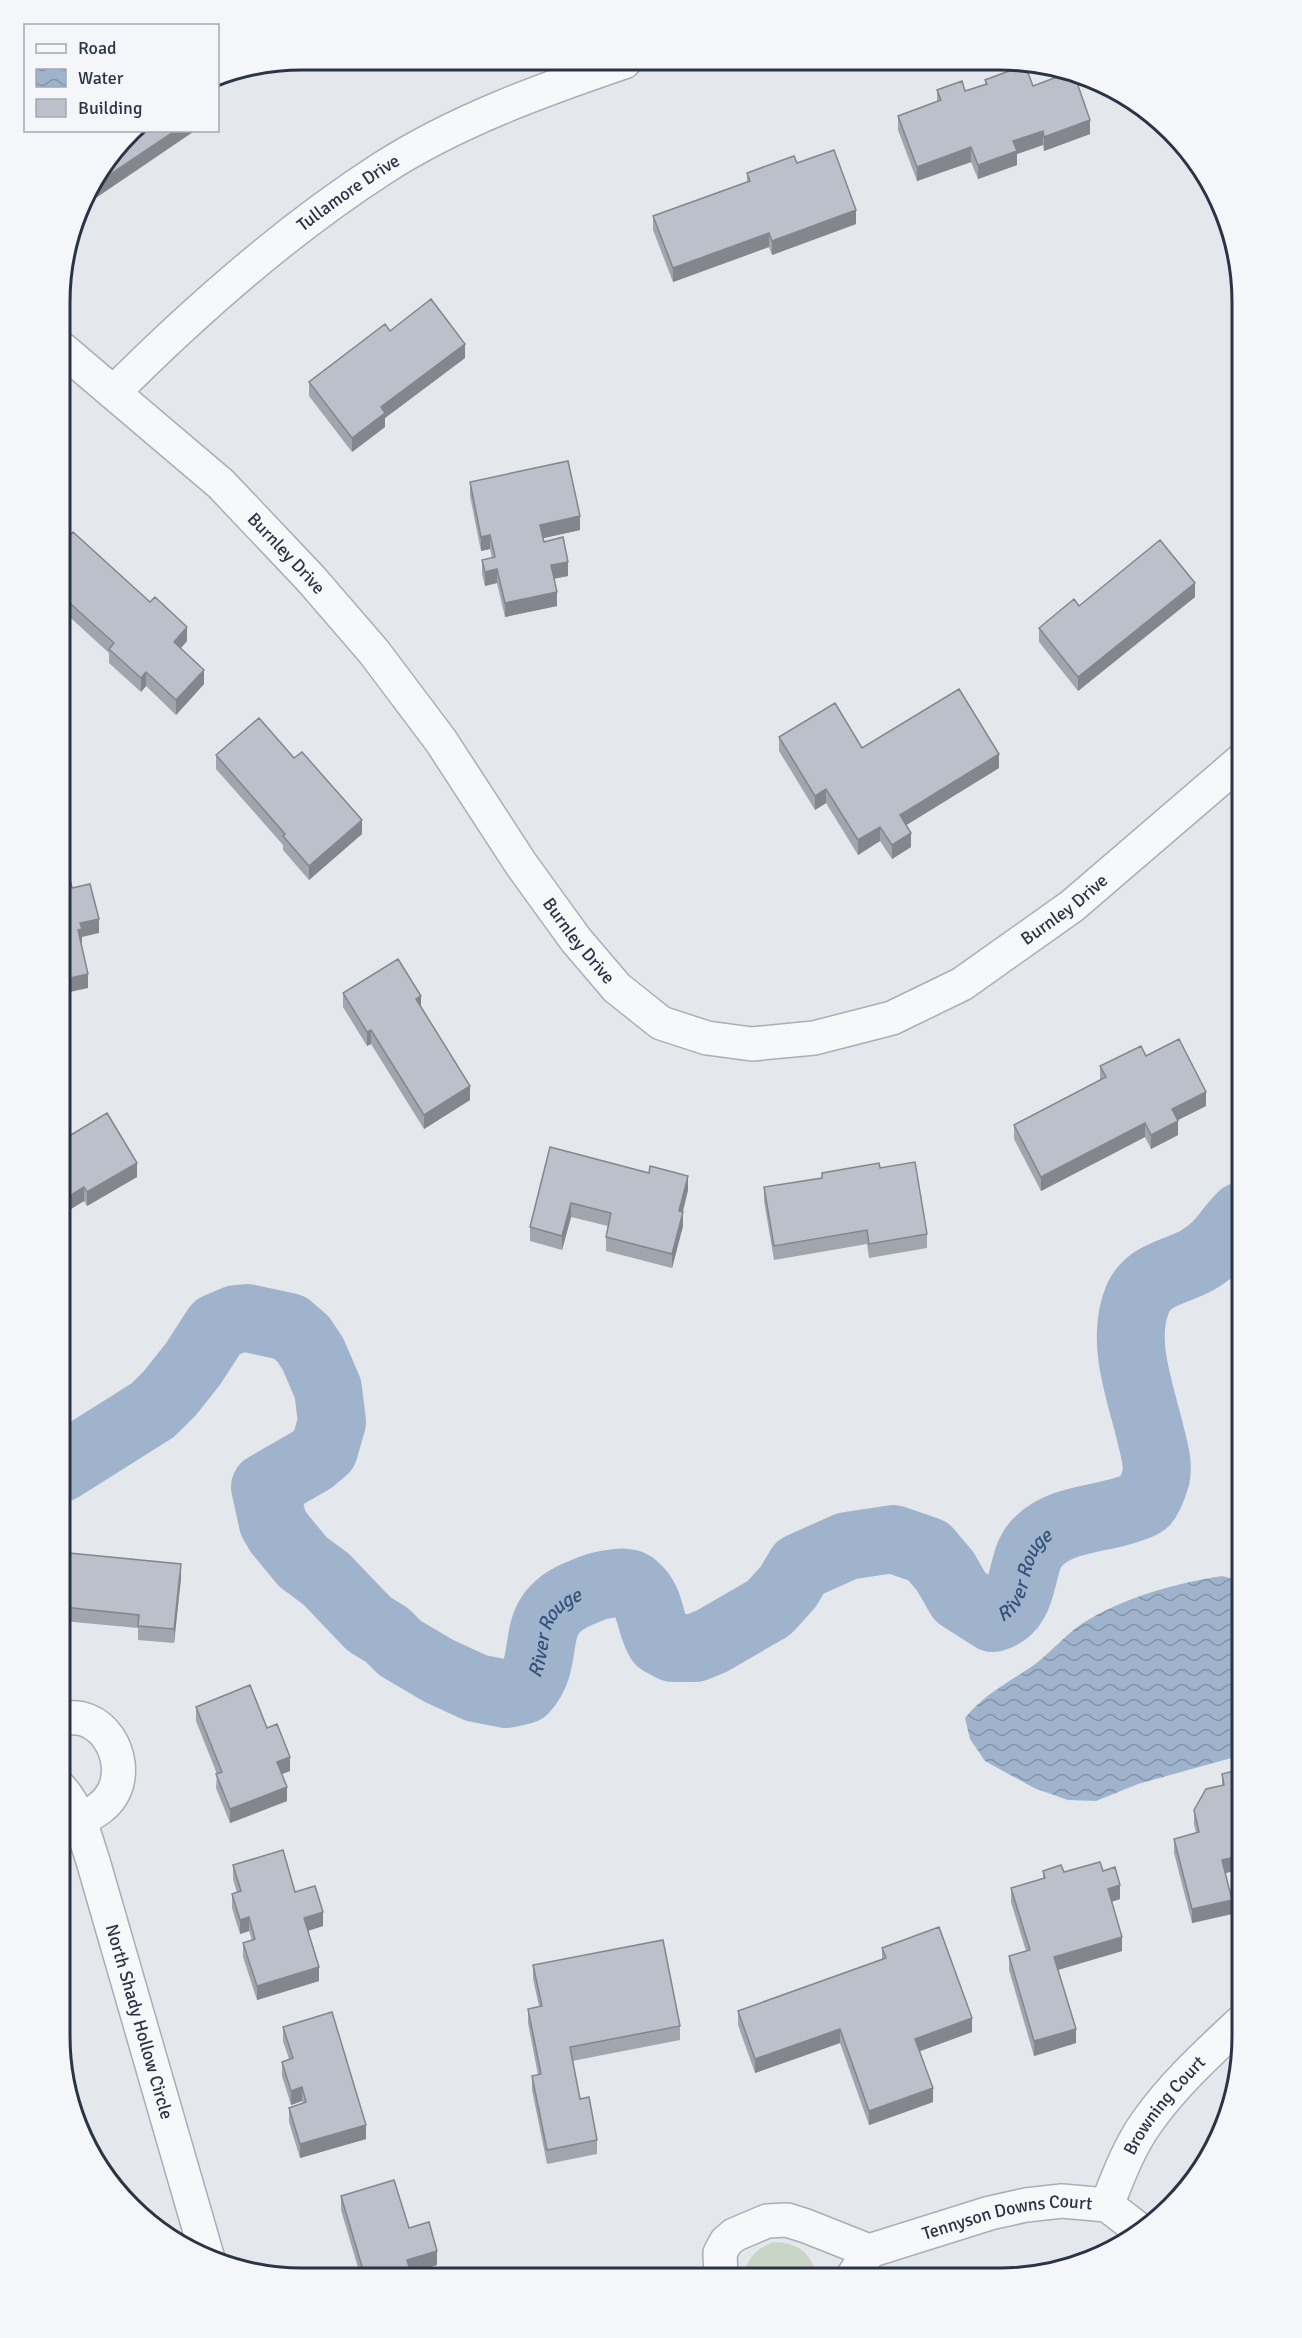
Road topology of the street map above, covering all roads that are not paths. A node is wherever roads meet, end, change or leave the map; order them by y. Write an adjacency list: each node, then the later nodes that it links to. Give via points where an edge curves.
1 (603, 70): 3 (street, Tullamore Drive, via 502,108 384,168 269,252 163,343)
2 (70, 356): 3 (street, Burnley Drive)
3 (114, 392): 4 (street, Burnley Drive, via 221,484 311,579 441,741 576,940 617,988 661,1023 706,1038 752,1044 814,1038 892,1018 962,984 1072,906)
4 (1232, 769)
5 (70, 1716): 7 (street, via 94,1723 110,1737 119,1773 114,1792 101,1808)
6 (70, 1801): 7 (street, North Shady Hollow Circle)
7 (79, 1821): 11 (street, North Shady Hollow Circle)
8 (1232, 2031): 9 (street, Browning Court, via 1173,2089 1146,2123 1122,2165)
9 (1107, 2205): 10 (street, Tennyson Downs Court); 12 (street, Tennyson Downs Court, via 1062,2201 1026,2205)
10 (1133, 2225)
11 (204, 2246)
12 (869, 2251): 13 (street, via 787,2220 767,2221 726,2242 720,2253); 14 (street)
13 (721, 2268)
14 (858, 2268)

